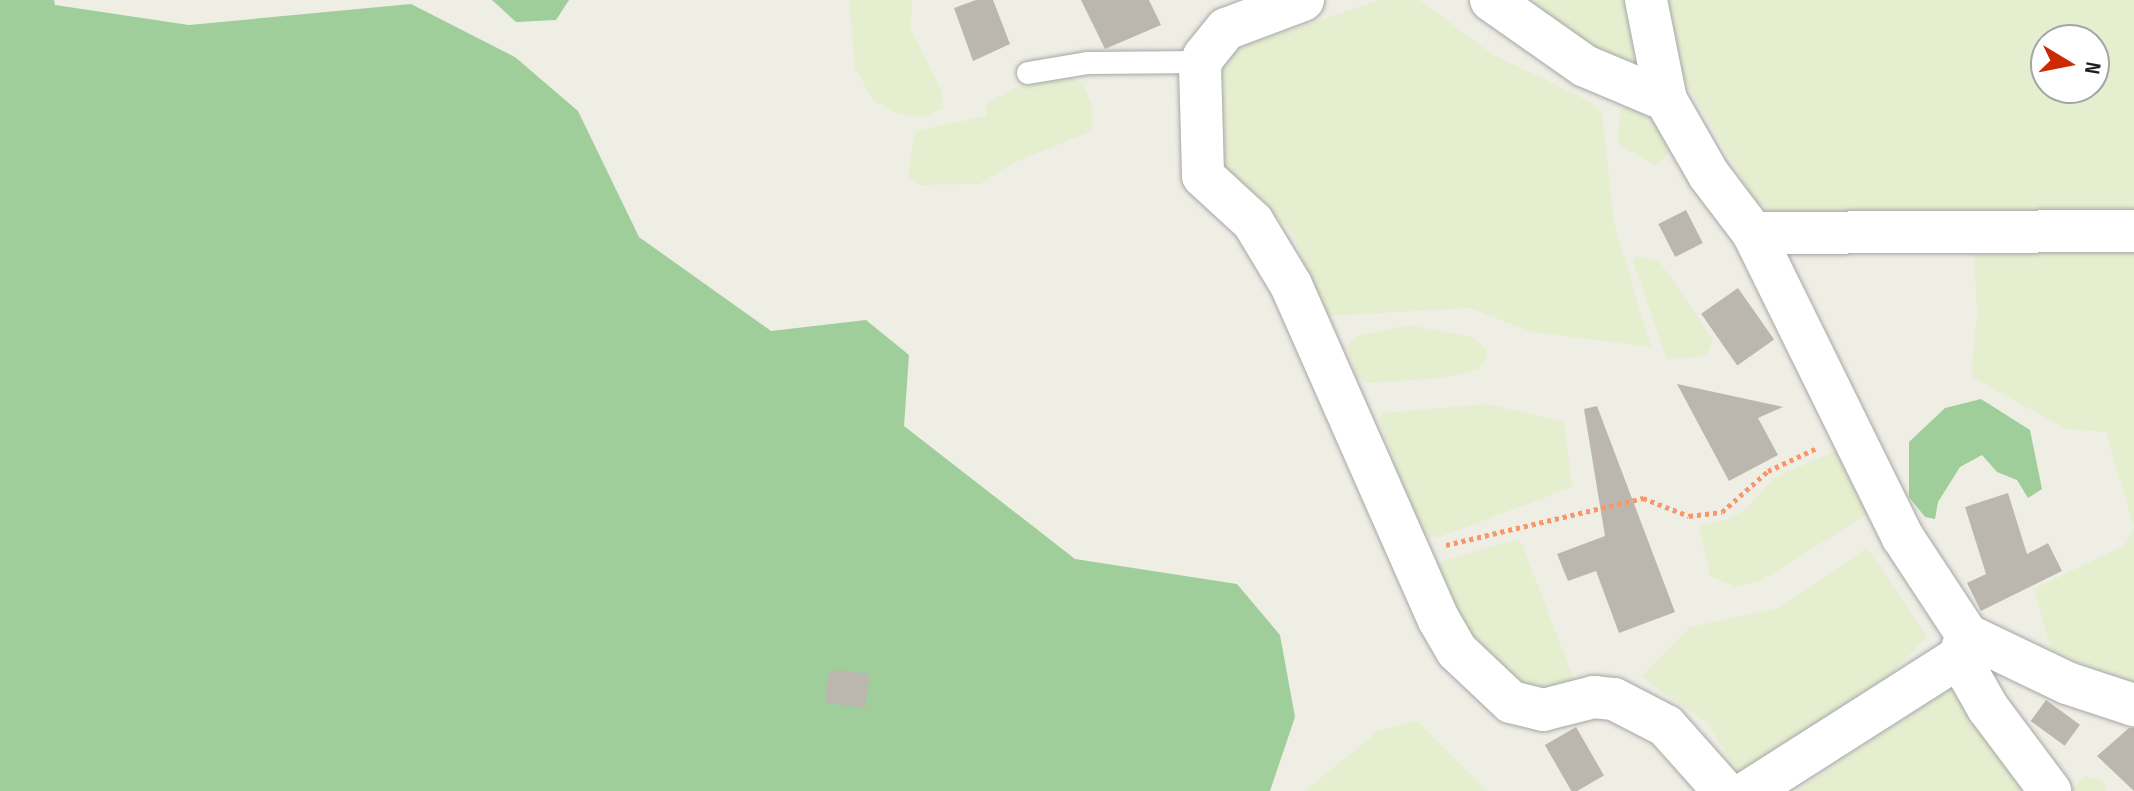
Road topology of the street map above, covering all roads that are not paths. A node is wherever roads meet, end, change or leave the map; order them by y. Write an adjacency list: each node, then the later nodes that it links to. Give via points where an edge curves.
1 (1303, 0): 4 (street)
2 (1491, 0): 7 (street, via 1585,66)
3 (1646, 0): 7 (street)
4 (1217, 14): 5 (street)
5 (1191, 60): 6 (lane, via 1088,63); 12 (street, via 1203,176 1253,222 1291,285 1457,651 1511,702 1543,710 1594,697 1614,699 1666,726)
6 (1028, 73)
7 (1666, 100): 9 (street, via 1709,175)
8 (2134, 231): 9 (street)
9 (1753, 233): 10 (street, via 1902,536)
10 (1963, 646): 11 (street); 13 (street); 14 (street, via 1988,708)
11 (2134, 705)
12 (1724, 791)
13 (1749, 791)
14 (2050, 791)

